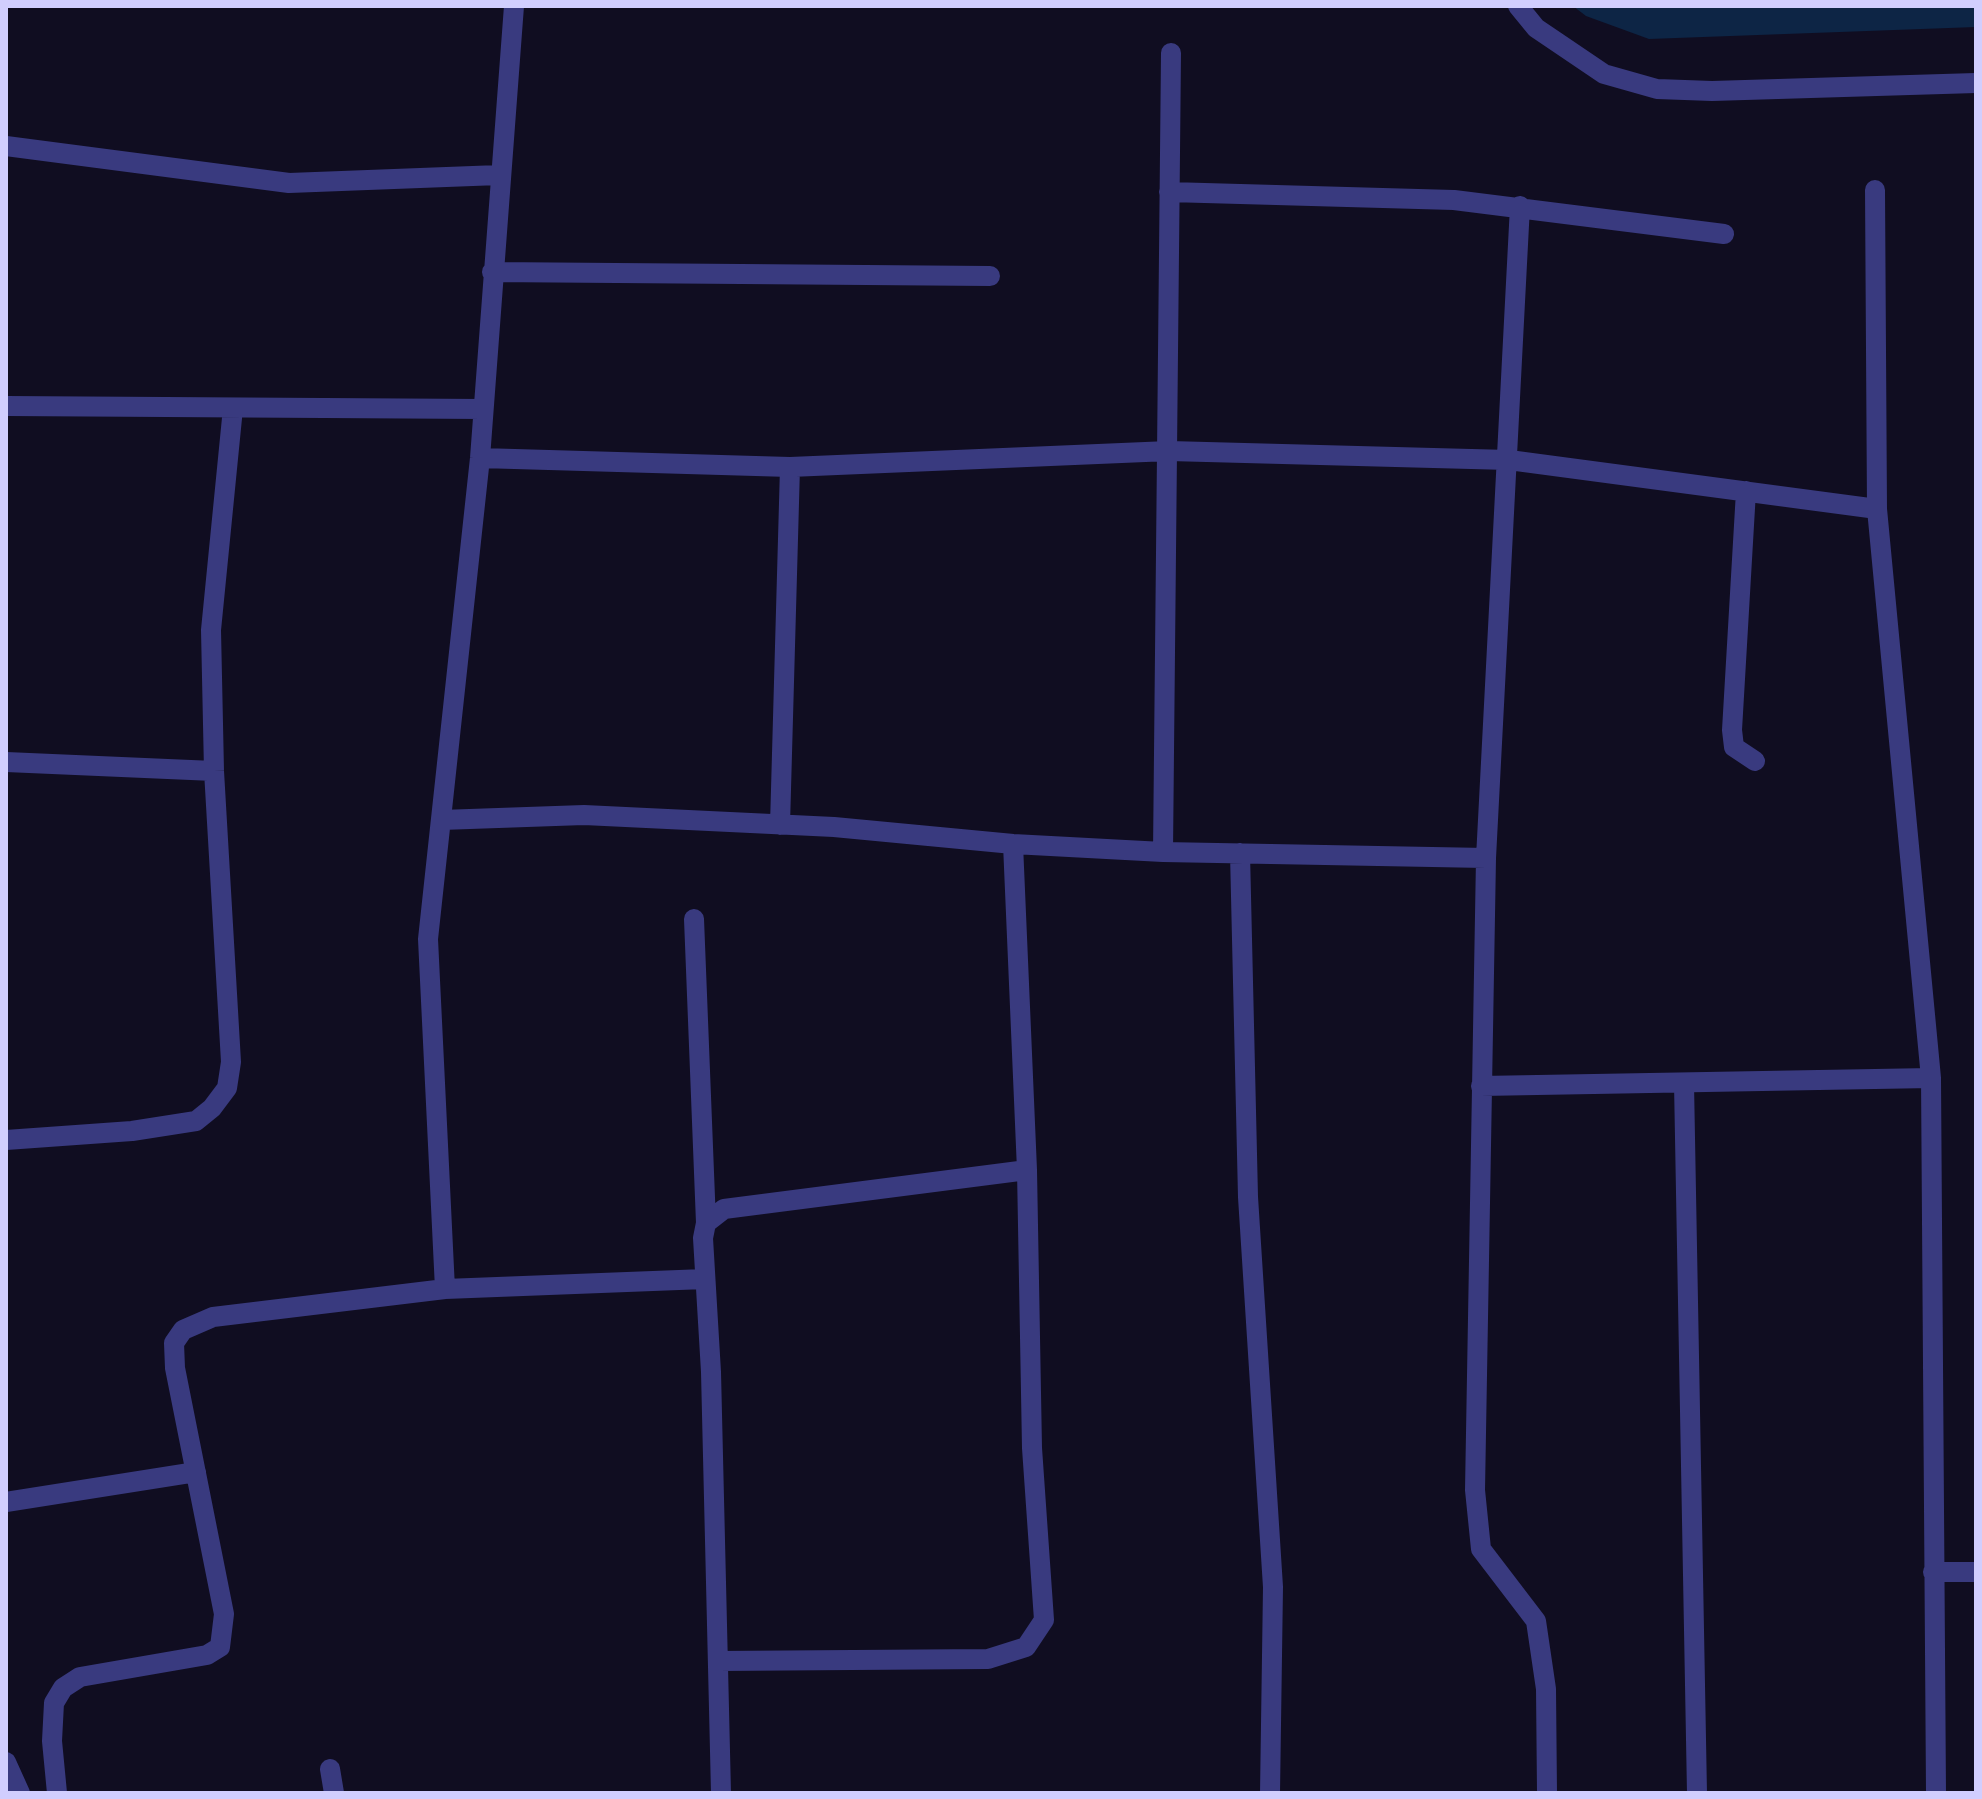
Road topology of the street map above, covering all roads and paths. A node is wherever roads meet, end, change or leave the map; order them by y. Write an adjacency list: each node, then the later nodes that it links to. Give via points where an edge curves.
1 (514, 6): 6 (street)
2 (1518, 6): 4 (street, via 1536,28 1604,74 1657,89)
3 (1171, 53): 8 (street)
4 (1976, 83)
5 (6, 146): 6 (street, via 289,183)
6 (499, 175): 11 (street)
7 (1875, 190): 21 (street)
8 (1169, 192): 9 (street); 16 (street)
9 (1520, 206): 10 (street); 18 (street)
10 (1724, 234)
11 (492, 272): 12 (street); 15 (street)
12 (990, 276)
13 (6, 406): 14 (street)
14 (233, 408): 15 (street); 24 (street, via 211,630)
15 (483, 409): 17 (street)
16 (1169, 451): 18 (street); 19 (street); 28 (street)
17 (480, 458): 19 (street); 25 (street)
18 (1509, 460): 20 (street); 30 (street)
19 (790, 467): 26 (street)
20 (1746, 491): 21 (street); 22 (street, via 1732,730 1734,747)
21 (1877, 509): 32 (street)
22 (1755, 761)
23 (6, 762): 24 (street)
24 (214, 771): 35 (street, via 231,1062 227,1088 196,1121)
25 (441, 820): 26 (street, via 584,815); 39 (street, via 428,939)
26 (780, 825): 27 (street)
27 (1013, 844): 28 (street); 36 (street)
28 (1163, 852): 29 (street)
29 (1240, 853): 30 (street); 51 (street, via 1248,1197 1273,1587)
30 (1486, 858): 34 (street)
31 (694, 919): 37 (street)
32 (1931, 1078): 33 (street); 42 (street)
33 (1684, 1083): 34 (street); 53 (street)
34 (1481, 1086): 52 (street, via 1475,1490 1481,1549 1536,1621 1546,1689)
35 (6, 1140)
36 (1027, 1170): 37 (street, via 724,1209); 44 (street, via 1032,1448 1044,1620 1026,1647 988,1659)
37 (706, 1223): 38 (street)
38 (705, 1279): 39 (street); 44 (street)
39 (445, 1289): 40 (street, via 213,1317 183,1330 174,1343 175,1368)
40 (196, 1472): 41 (street); 48 (street, via 224,1614 220,1647 207,1655 80,1677 63,1688 53,1716)
41 (6, 1502)
42 (1933, 1572): 43 (street); 54 (street)
43 (1976, 1572)
44 (718, 1661): 50 (street)
45 (6, 1762): 47 (street)
46 (330, 1769): 49 (street)
47 (20, 1793)
48 (57, 1793)
49 (334, 1793)
50 (721, 1793)
51 (1270, 1793)
52 (1547, 1793)
53 (1697, 1793)
54 (1936, 1793)

